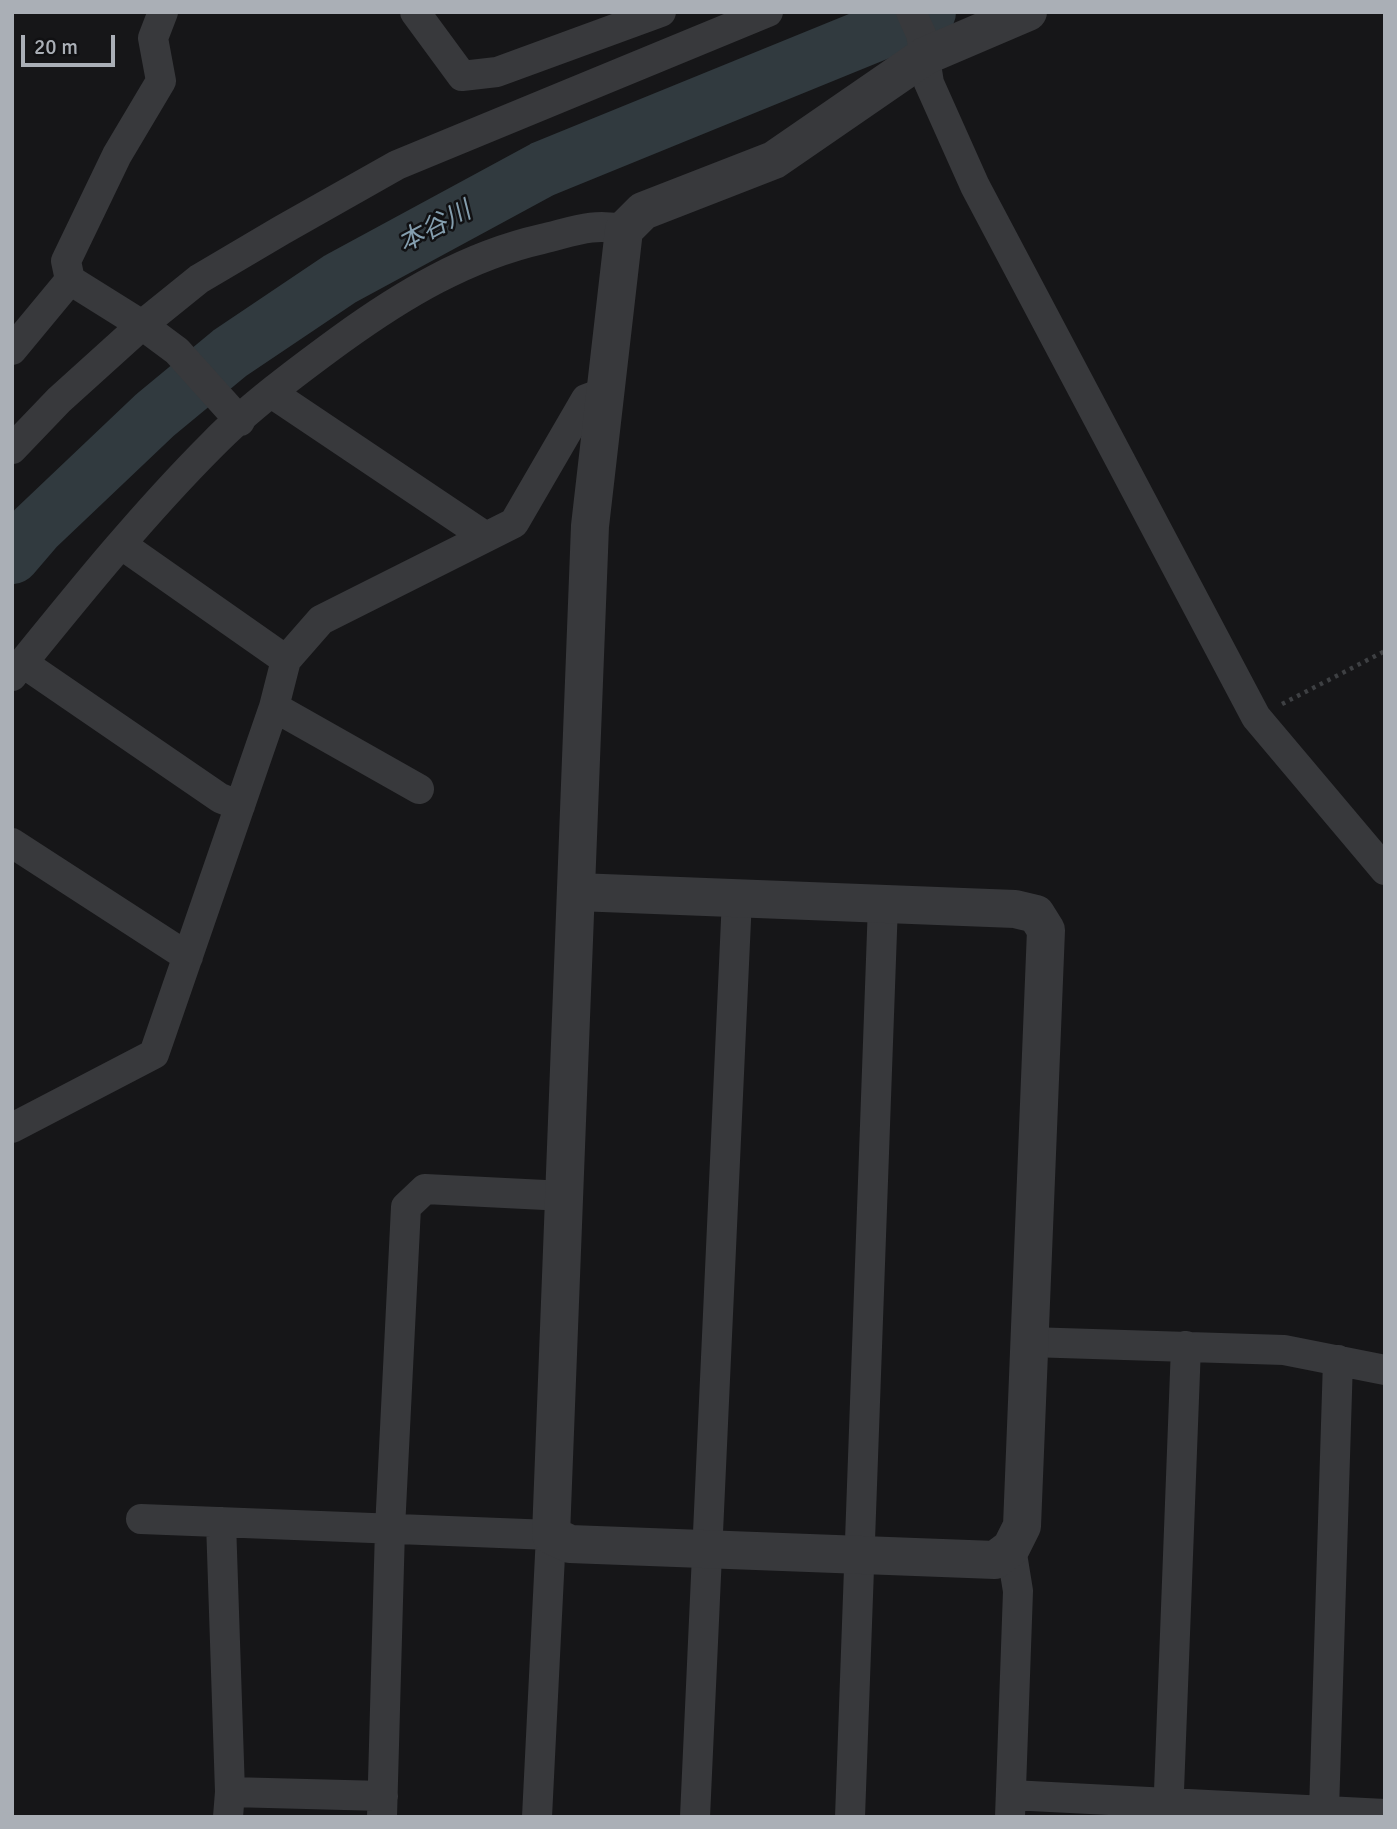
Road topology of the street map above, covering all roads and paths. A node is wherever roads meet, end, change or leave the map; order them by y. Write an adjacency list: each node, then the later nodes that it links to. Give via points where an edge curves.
1 (163, 12): 8 (street, via 153,37 161,81 117,155 66,261)
2 (415, 12): 3 (street, via 462,76 497,72)
3 (661, 12)
4 (768, 12): 9 (street, via 397,166 199,279)
5 (1028, 12): 6 (street)
6 (919, 34): 7 (street, via 774,160 643,211); 21 (street, via 929,83 975,186)
7 (624, 230): 11 (street); 12 (street, via 604,225 519,244 463,266 398,298)
8 (71, 280): 9 (street); 10 (street)
9 (142, 325): 13 (street, via 177,351); 14 (street)
10 (12, 350)
11 (605, 392): 15 (street, via 586,399 514,523); 26 (street, via 590,526)
12 (273, 394): 13 (street); 15 (street)
13 (231, 411): 16 (street, via 214,442)
14 (12, 449)
15 (486, 537): 18 (street, via 321,620)
16 (121, 545): 18 (street); 19 (street)
17 (1385, 651): 21 (path)
18 (286, 660): 20 (street)
19 (18, 670): 23 (street, via 220,799)
20 (274, 707): 22 (street); 23 (street)
21 (1256, 717): 25 (street)
22 (419, 789)
23 (240, 806): 29 (street)
24 (12, 843): 29 (street)
25 (1385, 870)
26 (577, 892): 27 (street); 31 (street)
27 (737, 898): 28 (street); 41 (street)
28 (883, 904): 32 (street, via 1015,909 1036,914 1046,930); 42 (street)
29 (188, 957): 30 (street, via 154,1054)
30 (12, 1128)
31 (565, 1196): 38 (street, via 425,1189 406,1207); 39 (street)
32 (1029, 1342): 33 (street); 40 (street, via 1023,1526)
33 (1186, 1346): 34 (street, via 1284,1350); 46 (street)
34 (1338, 1360): 35 (street); 47 (street)
35 (1385, 1370)
36 (141, 1519): 37 (street)
37 (221, 1522): 38 (street); 43 (street)
38 (390, 1529): 39 (street); 45 (street)
39 (551, 1535): 41 (street, via 570,1544); 49 (street)
40 (1011, 1548): 42 (street, via 995,1560); 44 (street, via 1018,1591)
41 (707, 1550): 42 (street); 50 (street)
42 (860, 1556): 51 (street)
43 (229, 1804): 45 (street)
44 (1010, 1806): 46 (street)
45 (382, 1807)
46 (1169, 1810): 47 (street)
47 (1324, 1811): 48 (street)
48 (1385, 1814)
49 (537, 1817)
50 (695, 1817)
51 (850, 1817)

